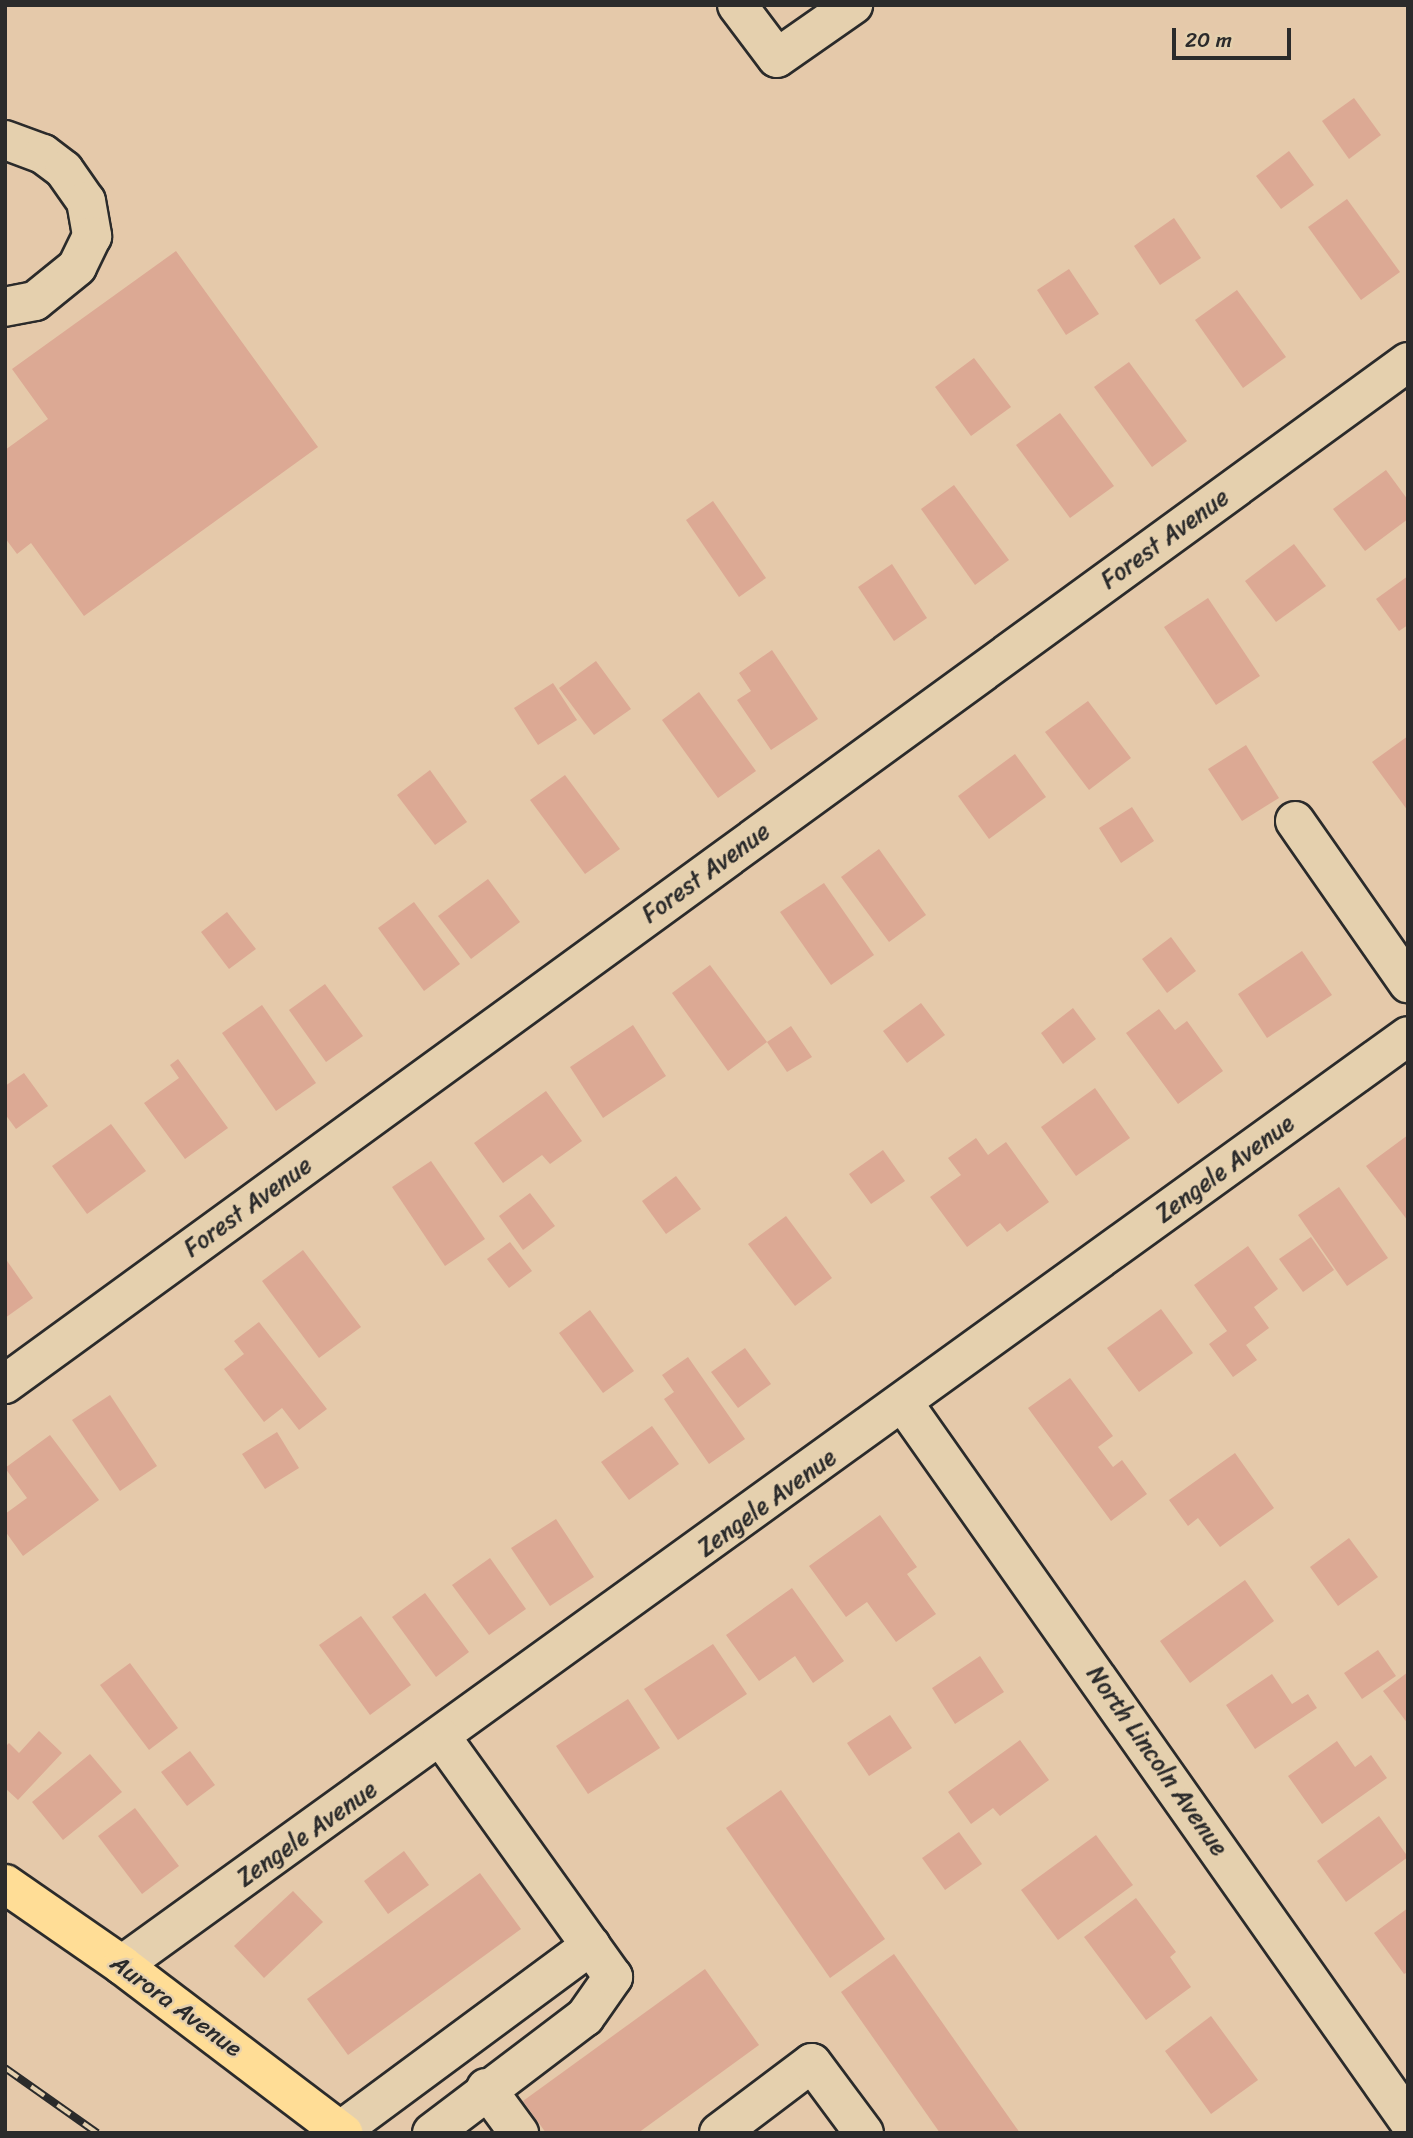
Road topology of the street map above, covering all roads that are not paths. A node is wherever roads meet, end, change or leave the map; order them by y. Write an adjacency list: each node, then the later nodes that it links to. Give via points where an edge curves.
1 (737, 5): 2 (street, via 777,58)
2 (853, 5)
3 (5, 140): 4 (street, via 43,154 64,170 86,201 92,236 76,267 35,301)
4 (5, 307)
5 (1408, 362): 9 (street, Forest Avenue)
6 (1295, 821): 7 (street)
7 (1408, 983)
8 (1408, 1036): 10 (street, Zengele Avenue)
9 (5, 1384)
10 (904, 1404): 11 (street, Zengele Avenue); 16 (street, North Lincoln Avenue)
11 (442, 1738): 13 (street); 14 (street, Zengele Avenue)
12 (5, 1884): 14 (main road, Aurora Avenue)
13 (591, 1945): 15 (street, via 613,1977 585,2017); 17 (street)
14 (122, 1965): 17 (main road, Aurora Avenue)
15 (486, 2088): 18 (street); 19 (street)
16 (1408, 2120)
17 (341, 2132)
18 (432, 2133)
19 (519, 2133)
20 (719, 2133): 21 (street, via 813,2063)
21 (864, 2133)

